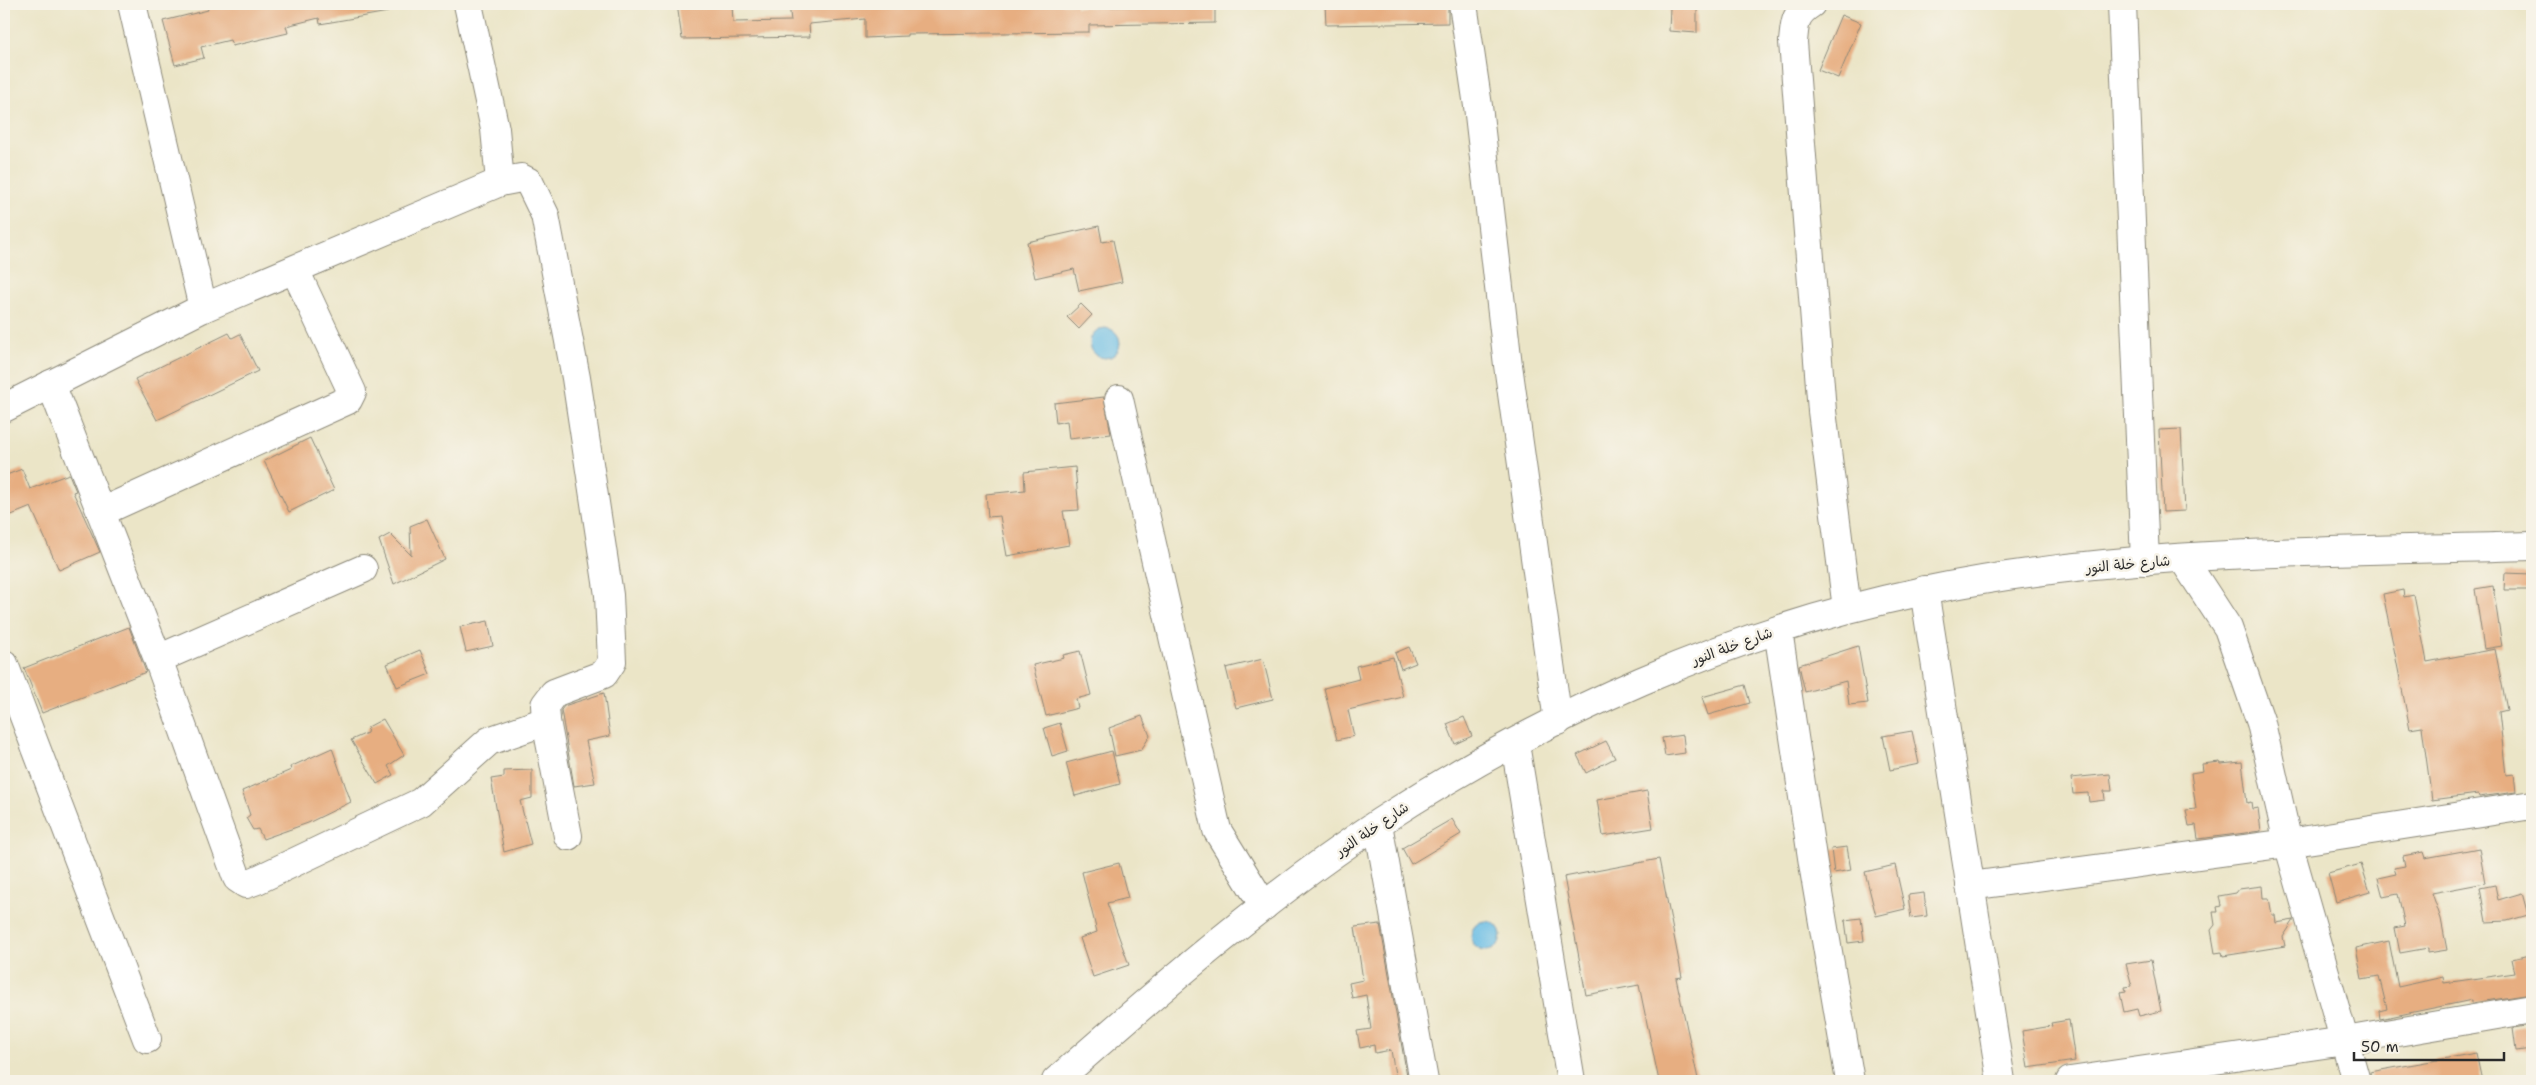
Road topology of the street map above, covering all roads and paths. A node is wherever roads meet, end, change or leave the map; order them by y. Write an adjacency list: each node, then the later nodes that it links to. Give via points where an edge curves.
1 (132, 4): 8 (street)
2 (468, 4): 6 (street, via 495,129)
3 (1463, 4): 23 (street, via 1508,366)
4 (1811, 4): 18 (street, via 1800,10 1793,42 1822,411)
5 (2122, 4): 15 (street)
6 (500, 182): 7 (street); 22 (street, via 522,178 529,182 545,215 576,378 609,595 612,662 604,674 554,693 545,705)
7 (295, 270): 8 (street); 12 (street, via 352,392 348,400)
8 (203, 308): 9 (street)
9 (51, 384): 11 (street); 12 (street)
10 (1119, 399): 30 (street, via 1217,830)
11 (4, 408)
12 (101, 512): 20 (street)
13 (2532, 546): 14 (street, شارع خلة النور)
14 (2183, 559): 15 (street, شارع خلة النور); 28 (street, via 2228,628 2236,648 2261,723)
15 (2145, 561): 17 (street, شارع خلة النور)
16 (362, 569): 20 (street)
17 (1924, 590): 18 (street, شارع خلة النور); 29 (street)
18 (1847, 610): 19 (street, شارع خلة النور)
19 (1778, 630): 23 (street, شارع خلة النور, via 1705,654); 37 (street)
20 (158, 659): 22 (street, via 237,878 246,884 421,802 489,741)
21 (4, 664): 32 (street)
22 (546, 721): 27 (street)
23 (1558, 721): 24 (street, شارع خلة النور)
24 (1515, 744): 26 (street, شارع خلة النور); 36 (street)
25 (2532, 805): 28 (street)
26 (1378, 824): 30 (street, شارع خلة النور); 35 (street)
27 (568, 836)
28 (2288, 843): 29 (street); 33 (street)
29 (1970, 886): 38 (street)
30 (1264, 906): 34 (street, شارع خلة النور, via 1161,989)
31 (2532, 1009): 33 (street)
32 (147, 1039)
33 (2345, 1041): 39 (street); 40 (street)
34 (1056, 1081)
35 (1424, 1081)
36 (1571, 1081)
37 (1850, 1081)
38 (2001, 1081)
39 (2070, 1081)
40 (2356, 1081)

